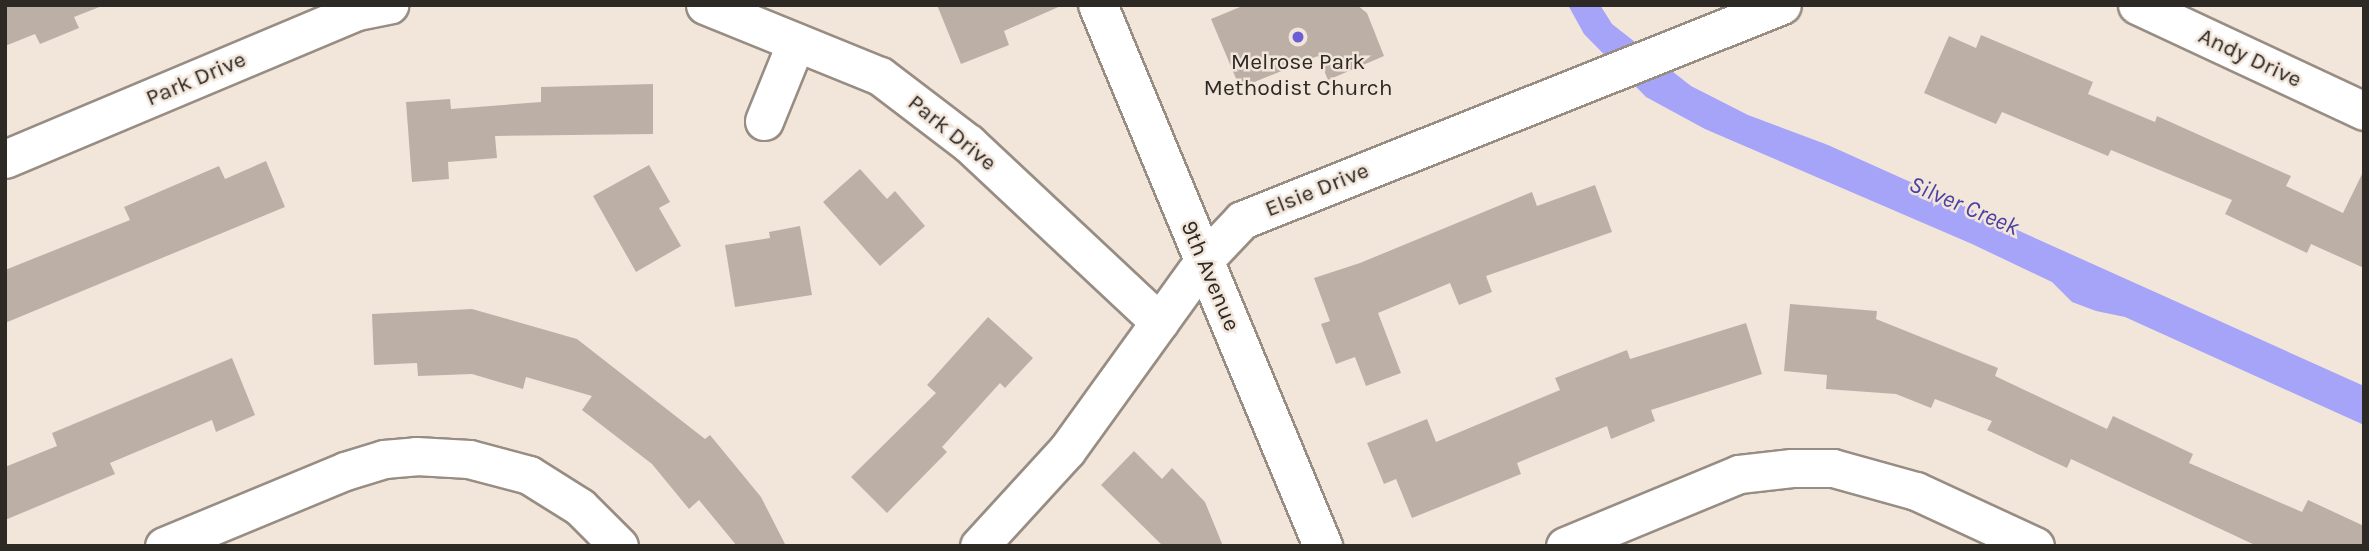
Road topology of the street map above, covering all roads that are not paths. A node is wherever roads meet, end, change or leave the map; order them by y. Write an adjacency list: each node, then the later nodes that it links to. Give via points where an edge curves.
1 (389, 5): 9 (street, Park Drive, via 357,11)
2 (705, 5): 6 (street, Park Drive)
3 (1098, 5): 10 (street, 9th Avenue)
4 (1782, 5): 10 (street, Elsie Drive, via 1242,220)
5 (2137, 5): 7 (street, Andy Drive)
6 (796, 42): 8 (street); 11 (street, Park Drive, via 880,76 968,143)
7 (2364, 111)
8 (764, 121)
9 (5, 159)
10 (1204, 260): 11 (street, Elsie Drive); 16 (street, 9th Avenue)
11 (1159, 322): 15 (street, Elsie Drive, via 1067,450)
12 (1993, 537): 17 (street, via 1916,491 1833,468 1792,468 1739,474); 18 (street)
13 (164, 546): 14 (street, via 345,471 384,459 416,456 469,459 528,475 580,507)
14 (619, 546)
15 (979, 546)
16 (1323, 546)
17 (1565, 546)
18 (2035, 546)

